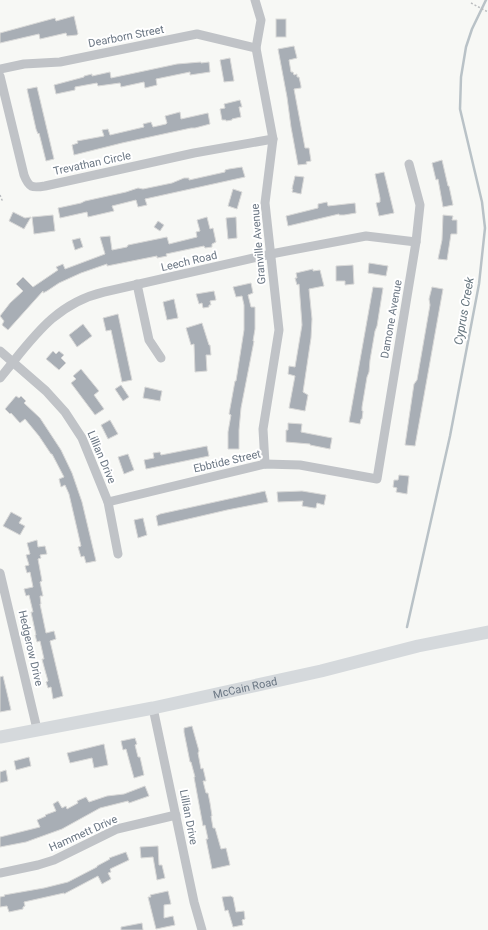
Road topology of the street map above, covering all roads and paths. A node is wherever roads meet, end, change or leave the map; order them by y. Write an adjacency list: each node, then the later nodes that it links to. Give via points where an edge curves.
1 (255, 0): 4 (street, Granville Avenue, via 261,20)
2 (471, 3): 3 (path)
3 (488, 12)
4 (256, 48): 5 (street, Dearborn Street, via 197,34 60,62); 7 (street, Granville Avenue)
5 (0, 68)
6 (0, 76): 7 (street, Trevathan Circle, via 24,175 30,186 45,186 194,153)
7 (273, 139): 12 (street, Granville Avenue, via 265,203)
8 (409, 164): 11 (street, Damone Avenue, via 420,205)
9 (0, 195): 10 (path)
10 (1, 201)
11 (416, 242): 12 (street, Leech Road, via 366,236); 19 (street, Damone Avenue)
12 (271, 254): 13 (street, Leech Road); 18 (street, Granville Avenue, via 279,330 263,429)
13 (137, 284): 15 (street, via 149,340); 16 (street, Leech Road, via 90,295 67,306 45,324)
14 (0, 352): 16 (street, Lillian Drive)
15 (161, 358)
16 (13, 362): 17 (street, Leech Road); 20 (street, Lillian Drive, via 46,391 73,423 82,438)
17 (0, 378)
18 (265, 464): 19 (street, Ebbtide Street, via 300,465); 20 (street, Ebbtide Street)
19 (377, 479)
20 (108, 502): 21 (street, Lillian Drive)
21 (118, 554)
22 (0, 573): 25 (street, Hedgerow Drive)
23 (488, 632): 24 (street, McCain Road)
24 (154, 708): 25 (street, McCain Road); 27 (street, Lillian Drive)
25 (37, 729): 26 (street, McCain Road)
26 (0, 736)
27 (176, 815): 28 (street, Hammett Drive, via 117,829 54,860); 29 (street, Lillian Drive)
28 (0, 873)
29 (202, 930)

